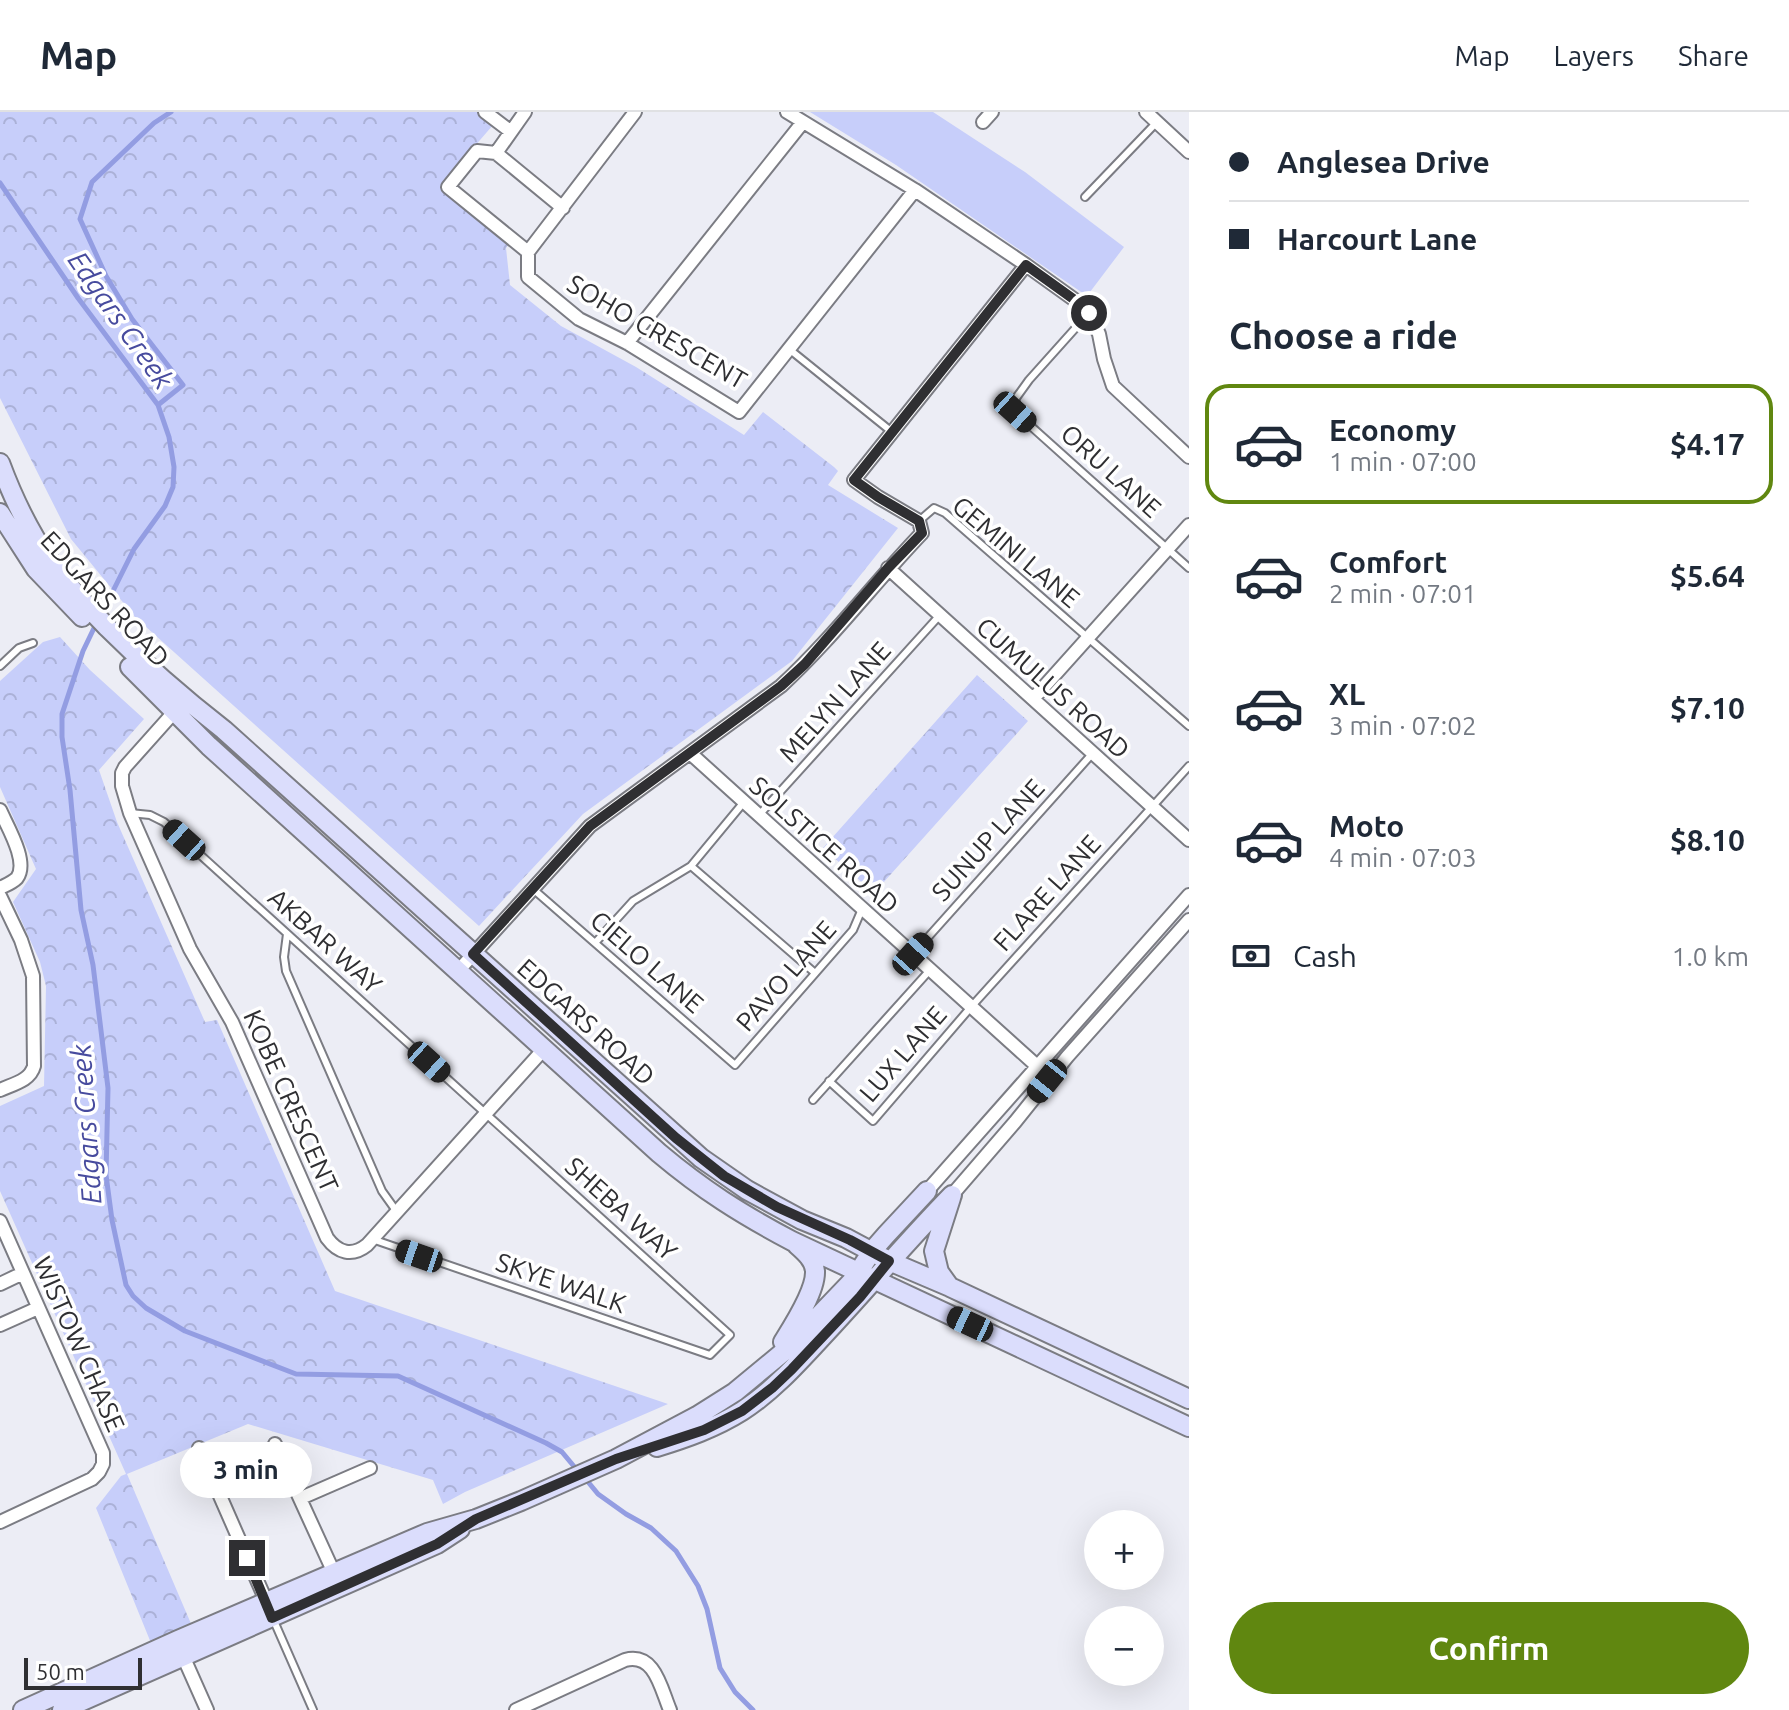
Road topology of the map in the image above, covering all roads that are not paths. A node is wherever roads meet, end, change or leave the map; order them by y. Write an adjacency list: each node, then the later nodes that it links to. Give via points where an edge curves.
1 (485, 112): 8 (street)
2 (525, 112): 8 (street)
3 (635, 112): 13 (street)
4 (787, 112): 6 (street)
5 (1146, 112): 7 (street)
6 (803, 122): 11 (street); 17 (street)
7 (1157, 122): 9 (street); 12 (lane)
8 (510, 131): 10 (street)
9 (1189, 151)
10 (496, 153): 13 (street); 14 (street, via 477,151 448,187)
11 (915, 190): 15 (street); 18 (street, SOHO CRESCENT)
12 (1085, 197)
13 (563, 208): 14 (street)
14 (528, 252): 17 (street, SOHO CRESCENT, via 528,277 579,319)
15 (1026, 265): 16 (street); 19 (street)
16 (1089, 313): 20 (street, via 1113,386); 25 (lane, ORU LANE, via 1029,380 1016,398 1015,412)
17 (627, 343): 18 (street, SOHO CRESCENT, via 739,412)
18 (789, 349): 19 (lane)
19 (892, 432): 23 (street, via 854,480)
20 (1189, 457)
21 (1, 471): 28 (main road, EDGARS ROAD)
22 (0, 513): 28 (main road, EDGARS ROAD, via 36,569)
23 (919, 521): 26 (street, via 922,533); 30 (lane, GEMINI LANE, via 934,508 945,513)
24 (1189, 525): 25 (street)
25 (1167, 549): 27 (lane); 30 (street)
26 (888, 568): 29 (street, CUMULUS ROAD); 37 (street, via 805,664)
27 (1189, 568)
28 (65, 591): 32 (main road, EDGARS ROAD)
29 (940, 615): 34 (street, CUMULUS ROAD); 44 (lane, MELYN LANE)
30 (1087, 638): 34 (street); 36 (lane)
31 (33, 643): 33 (lane)
32 (127, 655): 35 (main road, EDGARS ROAD); 55 (main road, EDGARS ROAD, via 224,730)
33 (0, 666)
34 (1033, 699): 38 (street, CUMULUS ROAD)
35 (175, 711): 43 (street, KOBE CRESCENT, via 122,773); 58 (main road, EDGARS ROAD)
36 (1189, 726)
37 (690, 753): 40 (street, SOLSTICE ROAD); 48 (street, via 590,826)
38 (1093, 753): 41 (street, CUMULUS ROAD); 56 (lane, SUNUP LANE)
39 (1189, 766): 41 (lane, FLARE LANE)
40 (744, 802): 44 (street, SOLSTICE ROAD); 46 (lane)
41 (1152, 807): 45 (street, CUMULUS ROAD); 60 (lane, FLARE LANE)
42 (0, 810): 47 (street, via 21,865 17,877)
43 (130, 813): 53 (lane, AKBAR WAY, via 164,822); 72 (street, KOBE CRESCENT, via 190,949 232,1022 327,1238 346,1252 361,1249)
44 (759, 815): 51 (street, SOLSTICE ROAD)
45 (1189, 840)
46 (691, 866): 54 (lane, via 633,901); 59 (lane)
47 (0, 888)
48 (533, 889): 54 (lane, CIELO LANE); 55 (street)
49 (1189, 895): 63 (street)
50 (0, 896): 65 (street, via 33,976 34,1066 25,1079)
51 (862, 909): 56 (street, SOLSTICE ROAD); 59 (lane, PAVO LANE, via 853,930)
52 (1189, 920): 69 (street)
53 (287, 934): 67 (lane, AKBAR WAY); 70 (lane, via 286,971 382,1191)
54 (595, 943): 62 (lane, CIELO LANE)
55 (473, 954): 58 (street); 74 (main road, EDGARS ROAD, via 724,1176 789,1214)
56 (913, 954): 57 (street, SOLSTICE ROAD)
57 (930, 970): 60 (street, SOLSTICE ROAD); 64 (lane)
58 (458, 971): 61 (main road, EDGARS ROAD)
59 (815, 973): 62 (lane, PAVO LANE)
60 (971, 1007): 63 (street, SOLSTICE ROAD); 64 (lane, LUX LANE, via 873,1121)
61 (544, 1049): 67 (street); 73 (main road, EDGARS ROAD, via 688,1177)
62 (735, 1065)
63 (1037, 1066): 68 (street)
64 (829, 1081): 66 (lane)
65 (0, 1090)
66 (813, 1100)
67 (486, 1114): 70 (street); 82 (lane, SHEBA WAY)
68 (927, 1191): 74 (main road)
69 (952, 1195): 75 (main road); 79 (main road, via 934,1251)
70 (397, 1212): 72 (street)
71 (0, 1221): 76 (street, WISTOW CHASE)
72 (372, 1239): 82 (lane, SKYE WALK, via 710,1355)
73 (792, 1241): 77 (main road, EDGARS ROAD); 83 (main road, via 810,1259 814,1279 785,1339)
74 (872, 1251): 75 (main road, EDGARS ROAD); 77 (main road)
75 (889, 1261): 77 (main road); 79 (main road, EDGARS ROAD)
76 (23, 1273): 78 (street); 80 (street, WISTOW CHASE)
77 (867, 1276): 83 (main road); 85 (main road, EDGARS ROAD); 88 (main road, via 792,1369 750,1406 704,1430)
78 (0, 1284)
79 (950, 1287): 84 (main road, EDGARS ROAD)
80 (38, 1308): 81 (street); 92 (street, WISTOW CHASE, via 103,1453 103,1464 86,1483)
81 (0, 1325)
82 (730, 1335)
83 (757, 1376): 88 (main road, via 706,1411)
84 (1189, 1399)
85 (1189, 1427)
86 (275, 1444): 90 (street)
87 (199, 1448): 94 (street)
88 (616, 1459): 91 (main road)
89 (370, 1468): 90 (street)
90 (301, 1498): 93 (street)
91 (476, 1519): 93 (main road, via 427,1533); 94 (main road, via 437,1544)
92 (0, 1522)
93 (334, 1573): 94 (main road)
94 (270, 1610): 95 (main road); 99 (lane)
95 (181, 1648): 96 (main road); 97 (main road); 98 (street)
96 (23, 1710)
97 (62, 1710)
98 (207, 1710)
99 (313, 1710)
100 (516, 1710): 101 (street, via 636,1658 651,1666)
101 (670, 1710)

